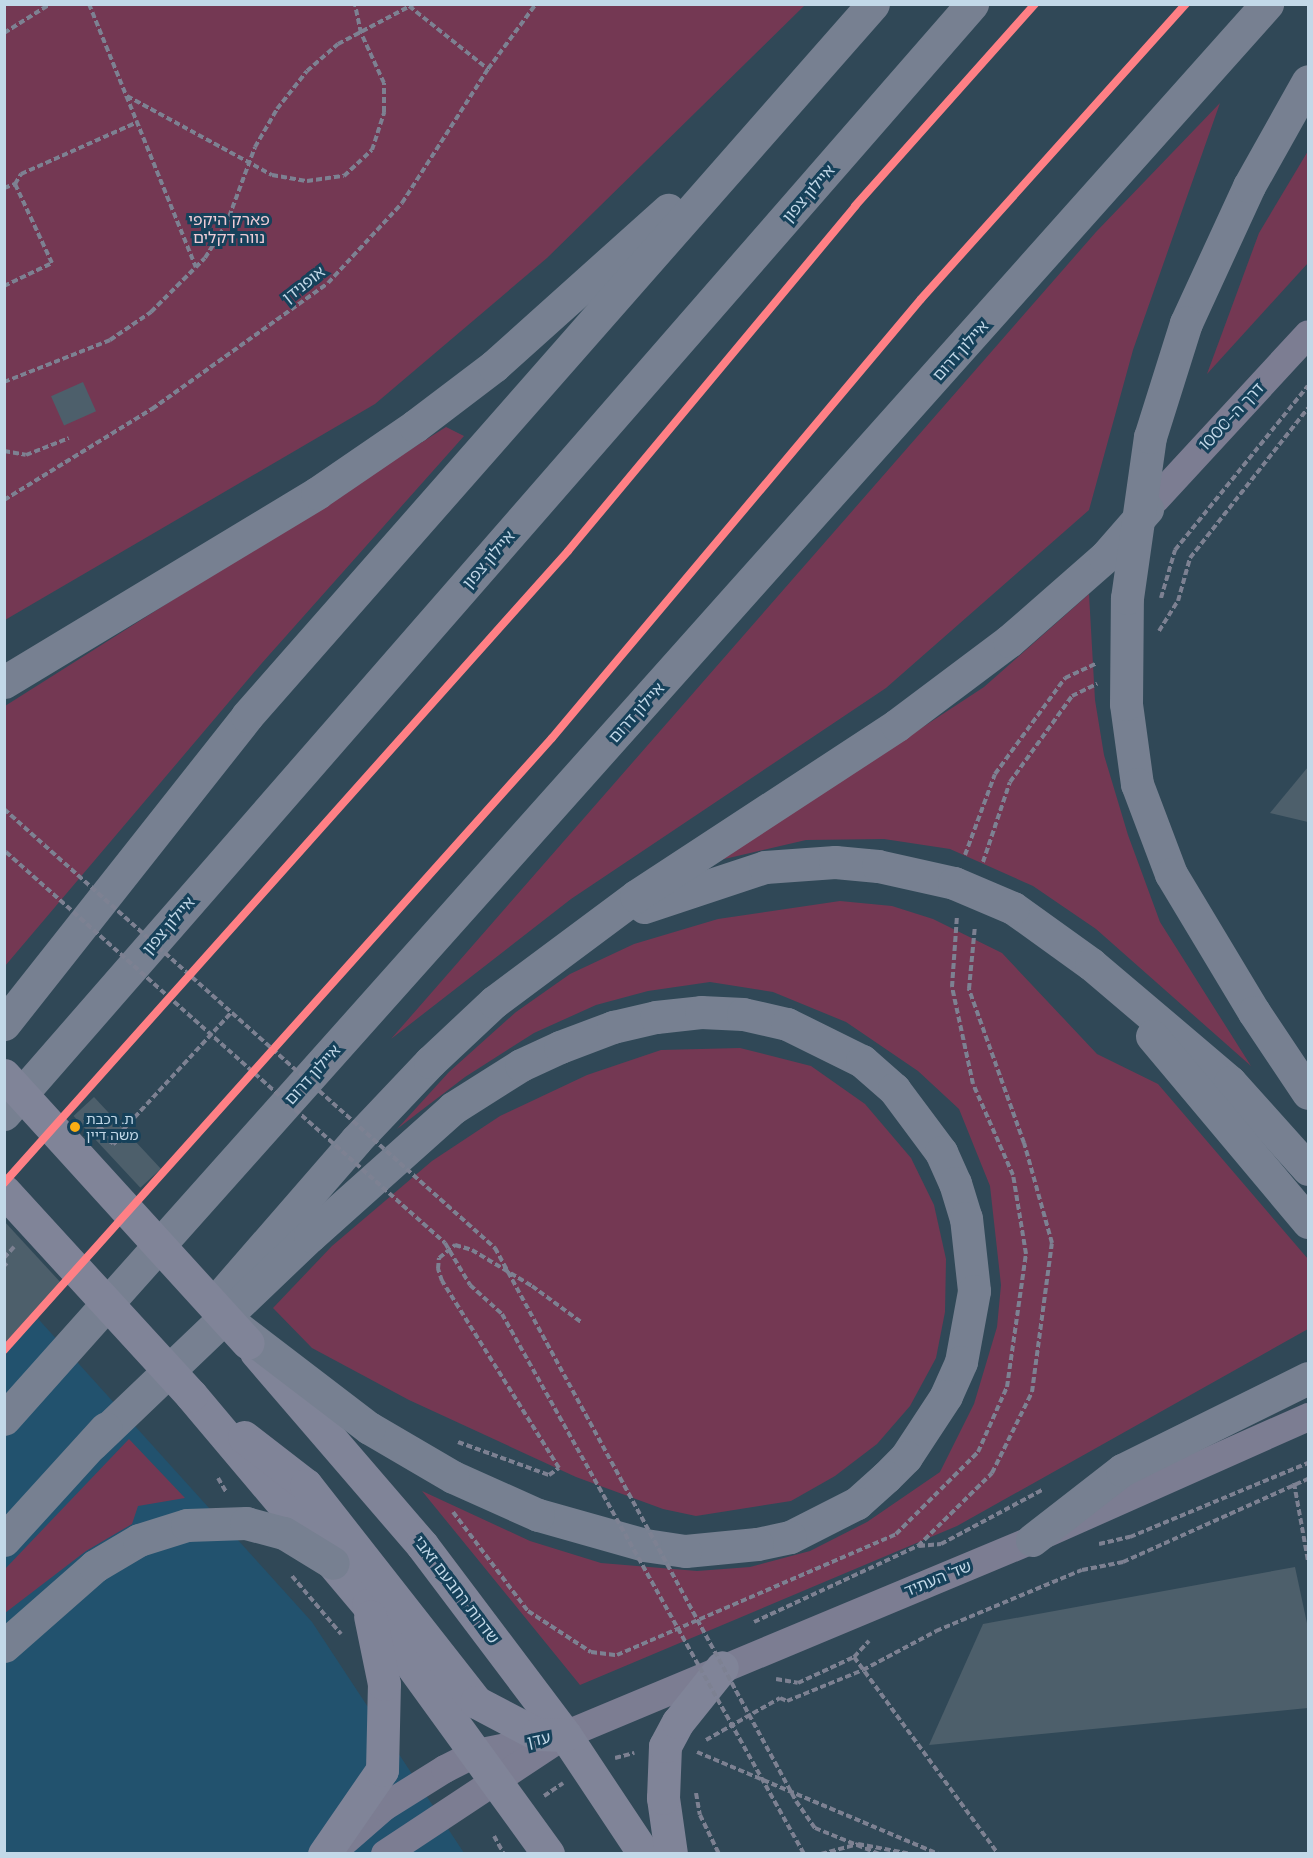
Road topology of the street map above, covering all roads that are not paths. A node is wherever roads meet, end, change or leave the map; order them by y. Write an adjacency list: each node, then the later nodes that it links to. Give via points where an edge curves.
1 (864, 4): 8 (highway, via 643,236 495,366 317,492)
2 (873, 4): 13 (highway, via 247,716)
3 (972, 4): 16 (highway, איילון צפון)
4 (1267, 4): 24 (highway, איילון דרום)
5 (1308, 81): 15 (highway, bridge, via 1249,186 1186,323 1150,437 1117,692 1137,784 1171,874)
6 (1308, 334): 7 (street, דרך ה-1000)
7 (1156, 499): 11 (highway, via 1105,557 1009,641 897,725)
8 (39, 661): 9 (highway); 10 (highway)
9 (4, 675)
10 (4, 682)
11 (593, 928): 12 (highway, bridge, via 695,887 765,867 835,862 878,866 954,883 1013,908); 26 (highway, via 494,1002 430,1062 356,1140)
12 (1091, 964): 17 (highway, via 1230,1082); 19 (highway)
13 (4, 1024)
14 (4, 1075): 20 (main road, שדרות רחבעם זאבי, bridge)
15 (1308, 1093)
16 (4, 1114)
17 (1308, 1169)
18 (4, 1191): 22 (main road, bridge)
19 (1308, 1222)
20 (242, 1334): 26 (highway, via 369,1428 411,1455 495,1498 538,1515 645,1545 685,1551 726,1549 790,1537 824,1523 857,1503 906,1457 930,1424 961,1362 974,1291 971,1254 966,1218 940,1152 894,1089 862,1061 787,1024 742,1014 701,1012 656,1017 560,1047 521,1065 453,1108 310,1236); 34 (main road, שדרות רחבעם זאבי, via 422,1545)
21 (1308, 1378): 29 (highway, via 1122,1470)
22 (191, 1395): 30 (main road); 34 (main road, via 306,1485 476,1702 537,1734)
23 (1308, 1417): 27 (street, שד' העתיד)
24 (4, 1419)
25 (1308, 1435): 27 (street)
26 (92, 1444): 28 (highway)
27 (1244, 1446): 29 (street, שד' העתיד)
28 (4, 1540)
29 (1032, 1540): 33 (street, שד' העתיד)
30 (333, 1563): 31 (main road); 32 (highway, via 284,1533 246,1522 186,1525 139,1540 95,1566)
31 (368, 1605): 35 (main road); 37 (main road, via 384,1684 382,1770)
32 (4, 1646)
33 (714, 1651): 34 (street, שד' העתיד); 42 (main road, via 665,1746 663,1798)
34 (565, 1735): 35 (street, עדן); 36 (street, עדן); 41 (main road, שדרות רחבעם זאבי)
35 (477, 1753): 36 (main road); 38 (street, עדן, via 384,1807)
36 (498, 1780): 39 (street, עדן); 40 (main road)
37 (324, 1854)
38 (331, 1854)
39 (385, 1854)
40 (548, 1854)
41 (644, 1854)
42 (671, 1854)

